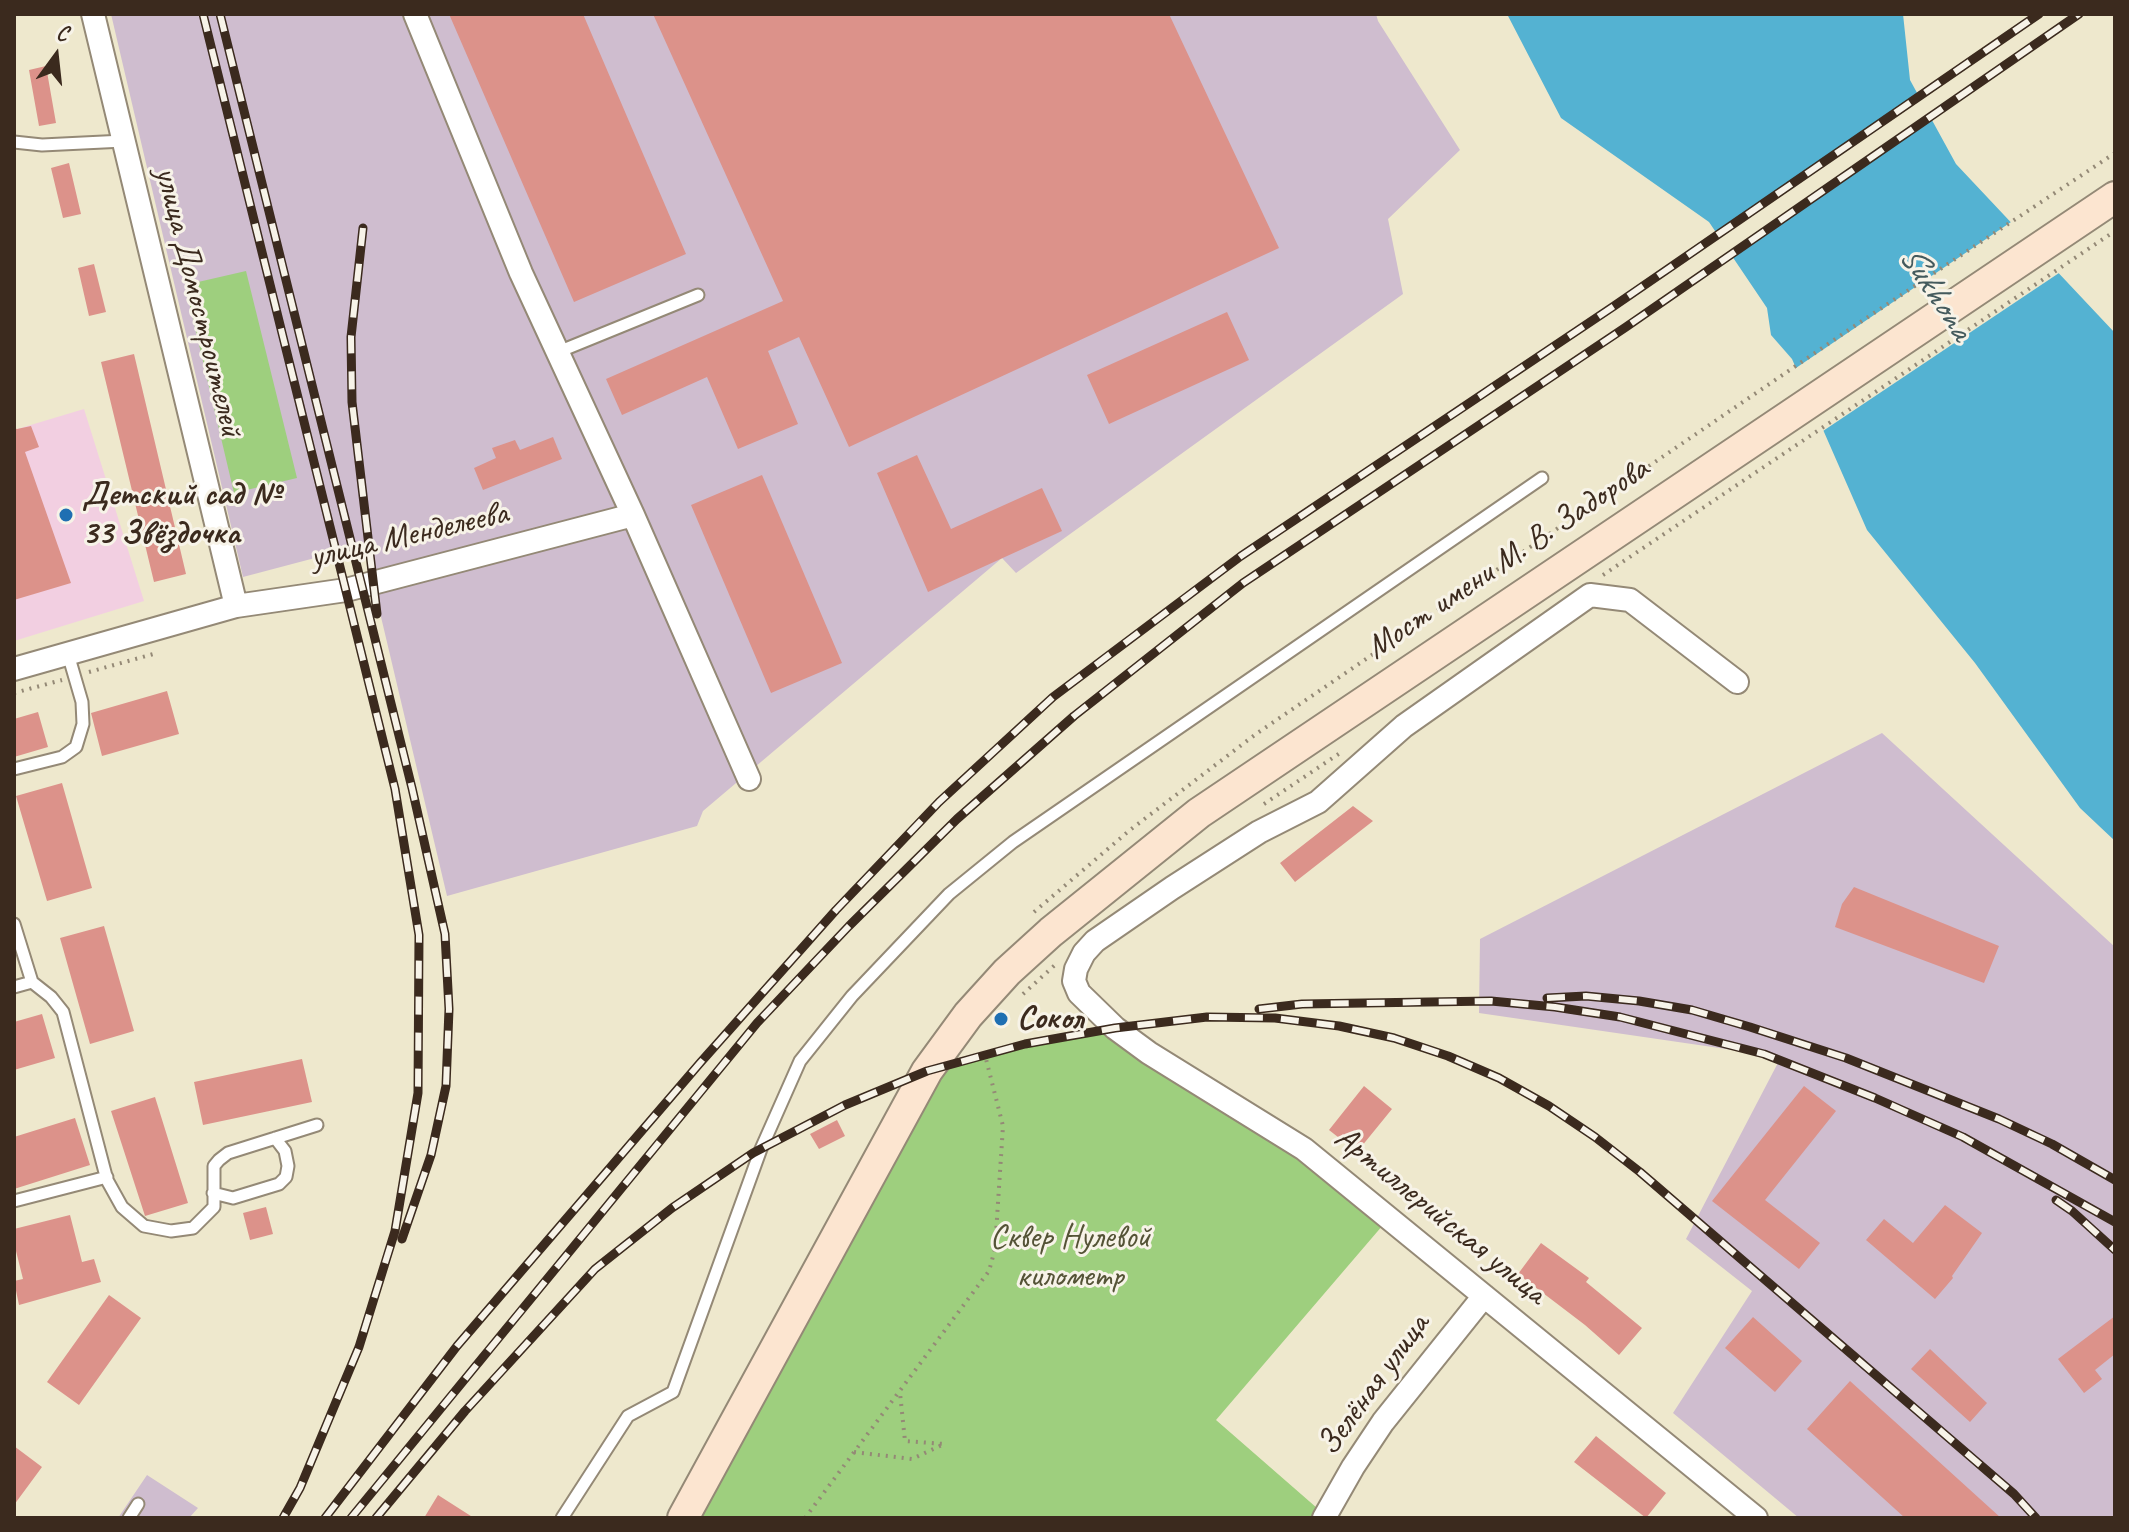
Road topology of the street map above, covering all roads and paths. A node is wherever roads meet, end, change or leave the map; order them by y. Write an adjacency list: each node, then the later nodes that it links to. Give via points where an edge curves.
1 (93, 14): 3 (street, улица Домостроителей)
2 (415, 14): 8 (street)
3 (124, 141): 4 (lane); 11 (street, улица Домостроителей)
4 (14, 142)
5 (2115, 153): 17 (path, via 1260,731 1130,830)
6 (2115, 197): 33 (main road, Мост имени М. В. Задорова, via 1199,813 1007,972 927,1071)
7 (698, 295): 8 (lane)
8 (558, 352): 10 (street)
9 (1542, 478): 32 (lane, via 1013,842 949,894 852,996 800,1061 761,1149 673,1392 628,1416)
10 (633, 515): 11 (street, улица Менделеева, via 346,590); 16 (street)
11 (236, 606): 12 (street, улица Менделеева)
12 (68, 654): 13 (street, улица Менделеева); 15 (lane, via 82,702 76,747 62,757)
13 (14, 669)
14 (1737, 682): 27 (street, Артиллерийская улица, via 1630,600 1590,595 1404,726 1318,802 1259,832 1095,941 1076,969 1079,993 1115,1028 1304,1149)
15 (14, 769)
16 (749, 779)
17 (1024, 921)
18 (14, 924): 19 (lane)
19 (32, 982): 20 (lane); 24 (lane, via 63,1012)
20 (14, 987)
21 (985, 1055): 28 (path, via 1003,1126 995,1249 989,1271)
22 (317, 1125): 23 (lane)
23 (275, 1138): 25 (lane, via 219,1160); 25 (lane, via 288,1166 279,1184 233,1198)
24 (107, 1177): 25 (lane, via 114,1197 134,1219 171,1231 193,1228 214,1207); 26 (lane)
25 (213, 1193)
26 (14, 1201)
27 (1484, 1296): 35 (street, Зелёная улица, via 1383,1422); 36 (street, Артиллерийская улица)
28 (900, 1390): 29 (path); 29 (path, via 905,1441 944,1444 912,1459)
29 (854, 1452): 34 (path)
30 (138, 1504): 31 (lane)
31 (129, 1518)
32 (562, 1518)
33 (683, 1518)
34 (805, 1518)
35 (1324, 1518)
36 (1756, 1518)

